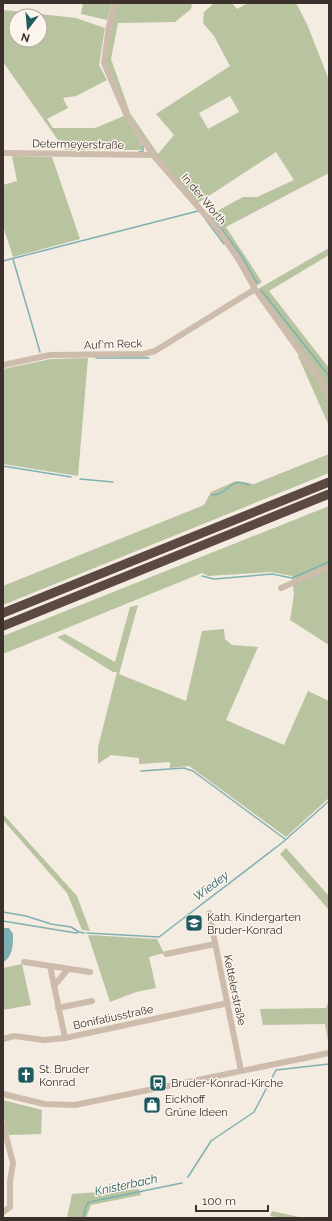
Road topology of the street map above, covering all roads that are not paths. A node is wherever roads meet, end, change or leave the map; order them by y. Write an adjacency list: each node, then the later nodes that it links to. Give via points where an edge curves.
1 (114, 3): 3 (street, In der Worth, via 104,63 127,116)
2 (3, 153): 3 (street, Determeyerstraße)
3 (153, 155): 4 (street, In der Worth, via 219,231)
4 (255, 289): 5 (street, Auf'm Reck, via 155,351 144,354 50,355); 6 (street, In der Worth)
5 (3, 365)
6 (329, 396)
7 (329, 482): 11 (highway)
8 (329, 494): 12 (highway)
9 (329, 567): 10 (street)
10 (281, 588)
11 (3, 613)
12 (3, 626)
13 (209, 913): 14 (street, Kettelerstraße)
14 (215, 944): 15 (street); 22 (street, Kettelerstraße)
15 (166, 954)
16 (24, 962): 17 (street)
17 (50, 966): 18 (street); 20 (street)
18 (68, 969): 19 (street); 20 (street)
19 (90, 972)
20 (54, 986): 23 (street)
21 (92, 1001): 23 (street)
22 (228, 1003): 24 (street, Bonifatiusstraße); 27 (street, Kettelerstraße)
23 (58, 1008): 24 (street)
24 (65, 1038): 25 (street, Bonifatiusstraße, via 44,1040 14,1036)
25 (3, 1039)
26 (329, 1053): 27 (street)
27 (241, 1071): 28 (street, via 75,1105 44,1104)
28 (3, 1094)
29 (3, 1124): 30 (street, via 13,1164 10,1208)
30 (3, 1212)

